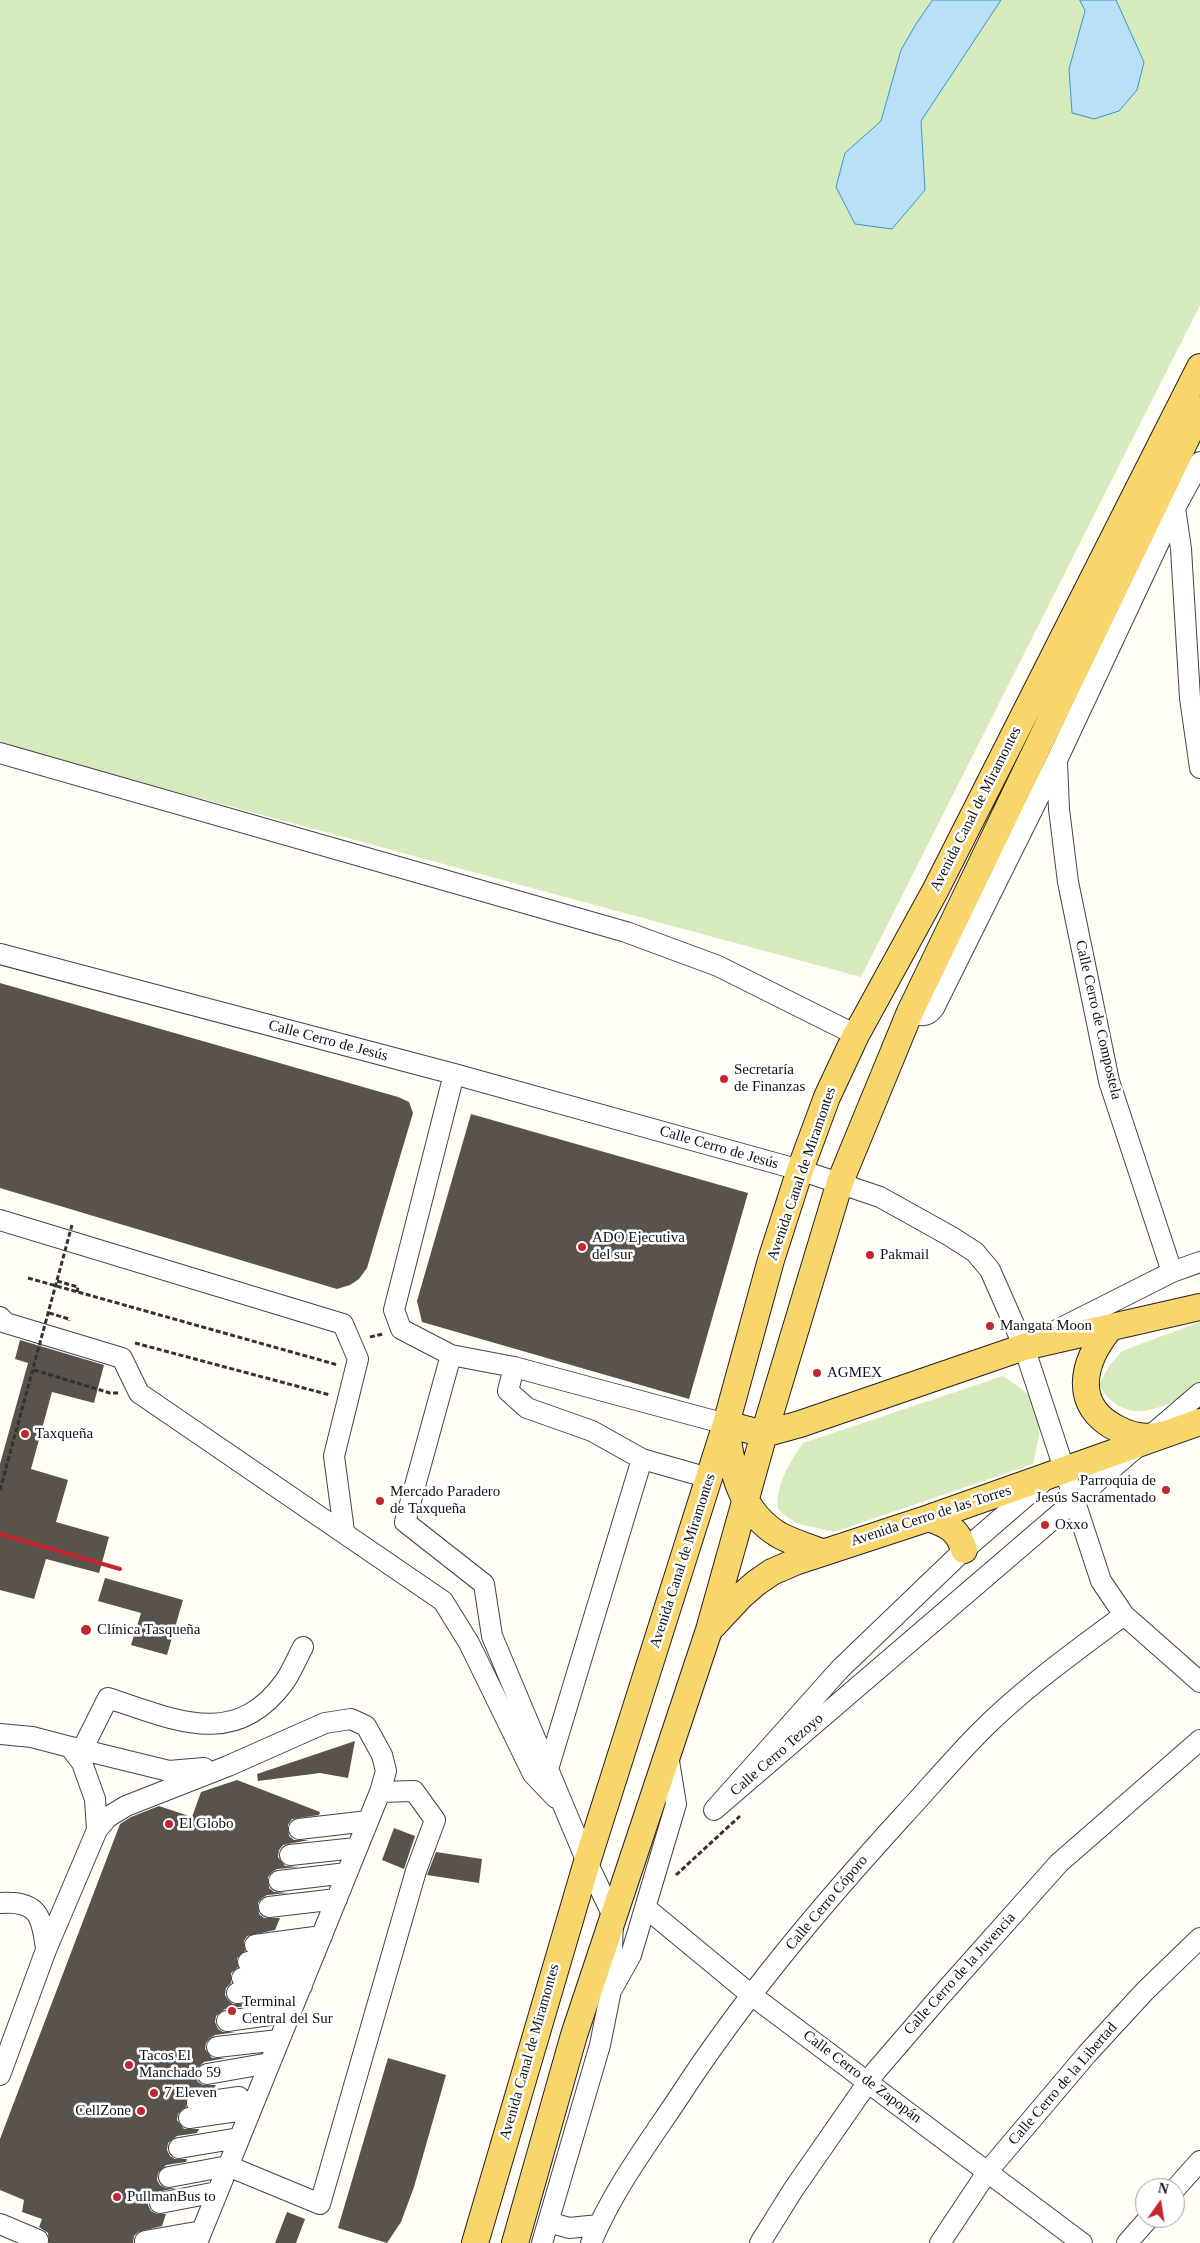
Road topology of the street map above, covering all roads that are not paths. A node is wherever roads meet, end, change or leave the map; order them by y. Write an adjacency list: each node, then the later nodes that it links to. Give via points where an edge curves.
1 (1200, 367): 10 (main road, Avenida Canal de Miramontes)
2 (1200, 410): 12 (main road, Avenida Canal de Miramontes)
3 (1199, 467): 4 (street)
4 (1175, 508): 5 (street); 6 (street)
5 (1147, 566): 6 (street, via 1166,562 1174,565); 8 (street)
6 (1183, 577): 9 (street, via 1190,698)
7 (0, 753): 13 (street, via 626,932 718,966)
8 (1057, 760): 12 (street, via 934,1008 920,1016); 19 (street, Calle Cerro de Compostela, via 1068,882 1109,1081)
9 (1200, 768)
10 (935, 891): 12 (main road, via 927,929 899,986 900,1000); 13 (main road, Avenida Canal de Miramontes)
11 (0, 954): 14 (street, Calle Cerro de Jesús)
12 (910, 1012): 16 (main road, Avenida Canal de Miramontes)
13 (856, 1035): 15 (main road, Avenida Canal de Miramontes, via 827,1097)
14 (454, 1074): 15 (street, Calle Cerro de Jesús); 24 (street, via 394,1310 401,1329)
15 (800, 1170): 16 (street, Calle Cerro de Jesús); 28 (main road, Avenida Canal de Miramontes, via 771,1260)
16 (840, 1182): 23 (street, Calle Cerro de Jesús, via 880,1197 975,1252 990,1270); 29 (main road, Avenida Canal de Miramontes)
17 (0, 1220): 36 (street, via 343,1324 358,1359 334,1456)
18 (1200, 1262): 19 (street)
19 (1172, 1272): 23 (street)
20 (1200, 1308): 22 (main road)
21 (0, 1317): 36 (street, via 6,1324 122,1358 139,1393)
22 (1110, 1328): 23 (main road); 30 (main road, via 1088,1365 1086,1394 1091,1406 1100,1417 1124,1432 1137,1436)
23 (1024, 1347): 29 (main road); 32 (street, Calle Cerro de Jesús)
24 (451, 1355): 25 (street); 48 (street, via 405,1522 484,1584 492,1636)
25 (514, 1368): 28 (street); 31 (street, via 508,1391 527,1408 592,1431)
26 (1200, 1392): 37 (street, Calle Cerro Tezoyo, via 714,1810 840,1669)
27 (1200, 1422): 30 (main road, Avenida Cerro de las Torres)
28 (726, 1424): 29 (main road); 33 (main road, Avenida Canal de Miramontes); 34 (main road, via 733,1472)
29 (764, 1434): 34 (main road, Avenida Canal de Miramontes)
30 (1164, 1435): 32 (main road, Avenida Cerro de las Torres)
31 (642, 1459): 33 (street); 48 (street)
32 (1057, 1473): 35 (main road, Avenida Cerro de las Torres); 37 (street, Calle Cerro Tezoyo); 39 (street, Calle Cerro de Jesús, via 1102,1581)
33 (709, 1478): 51 (main road, Avenida Canal de Miramontes)
34 (746, 1502): 38 (main road, via 759,1519 779,1535); 40 (main road, Avenida Canal de Miramontes)
35 (929, 1518): 37 (main road, via 952,1528 961,1538); 38 (main road, Avenida Cerro de las Torres)
36 (344, 1531): 49 (street, via 443,1601 469,1643 533,1774)
37 (964, 1550)
38 (822, 1552): 40 (main road, Avenida Cerro de las Torres, via 772,1572 741,1596)
39 (1124, 1615): 42 (street, Calle Cerro de Jesús); 58 (street, Calle Cerro Cóporo, via 1050,1670 982,1730 843,1882)
40 (709, 1630): 46 (main road, Avenida Canal de Miramontes)
41 (303, 1647): 45 (street, via 285,1681 258,1709 229,1723 180,1722 108,1698)
42 (1200, 1682)
43 (0, 1734): 45 (street)
44 (1200, 1740): 63 (street, Calle Cerro de la Juvencia, via 1059,1863)
45 (76, 1748): 47 (street, via 169,1771); 50 (street, via 95,1800)
46 (667, 1754): 53 (street, Avenida Canal de Miramontes, via 676,1804); 54 (main road, Avenida Canal de Miramontes)
47 (228, 1766): 50 (street, via 126,1806 108,1817); 59 (street, via 325,1723 351,1719 366,1726 382,1755 386,1771)
48 (548, 1769): 49 (street)
49 (564, 1806): 51 (street)
50 (97, 1830): 56 (street)
51 (586, 1862): 54 (street, Avenida Canal de Miramontes); 72 (main road, Avenida Canal de Miramontes)
52 (0, 1903): 56 (street, via 21,1904 38,1914)
53 (646, 1908): 57 (street, Avenida Canal de Miramontes, via 632,1955); 58 (street, Calle Cerro de Zapopán)
54 (613, 1916): 57 (street, Avenida Canal de Miramontes); 61 (main road, Avenida Canal de Miramontes)
55 (1200, 1938): 65 (street, Calle Cerro de la Libertad, via 1087,2054)
56 (46, 1950): 62 (street)
57 (611, 1990): 61 (street, Avenida Canal de Miramontes); 67 (street, Avenida Canal de Miramontes, via 600,2044)
58 (750, 1994): 63 (street, Calle Cerro de Zapopán); 69 (street, Calle Cerro Cóporo, via 647,2144)
59 (288, 2018): 59 (street, via 320,2204 416,1870 435,1820 414,1791); 60 (street); 60 (street); 60 (street); 60 (street); 60 (street); 60 (street); 60 (street); 60 (street); 60 (street); 60 (street); 60 (street); 60 (street); 60 (street); 60 (street); 60 (street); 60 (street)
60 (225, 2027)
61 (574, 2035): 73 (main road, Avenida Canal de Miramontes)
62 (0, 2075)
63 (868, 2082): 65 (street, Calle Cerro de Zapopán); 76 (street, Calle Cerro de la Juvencia)
64 (1200, 2161): 66 (street)
65 (988, 2171): 77 (street, Calle Cerro de la Libertad); 78 (street, Calle Cerro de Zapopán)
66 (1185, 2178)
67 (549, 2222): 69 (street, via 569,2228); 74 (street, Avenida Canal de Miramontes)
68 (0, 2224): 71 (street)
69 (599, 2224): 75 (street, Calle Cerro Cóporo)
70 (1140, 2228): 79 (street)
71 (38, 2240)
72 (475, 2243)
73 (515, 2243)
74 (542, 2243)
75 (591, 2243)
76 (760, 2243)
77 (940, 2243)
78 (1082, 2243)
79 (1127, 2243)

